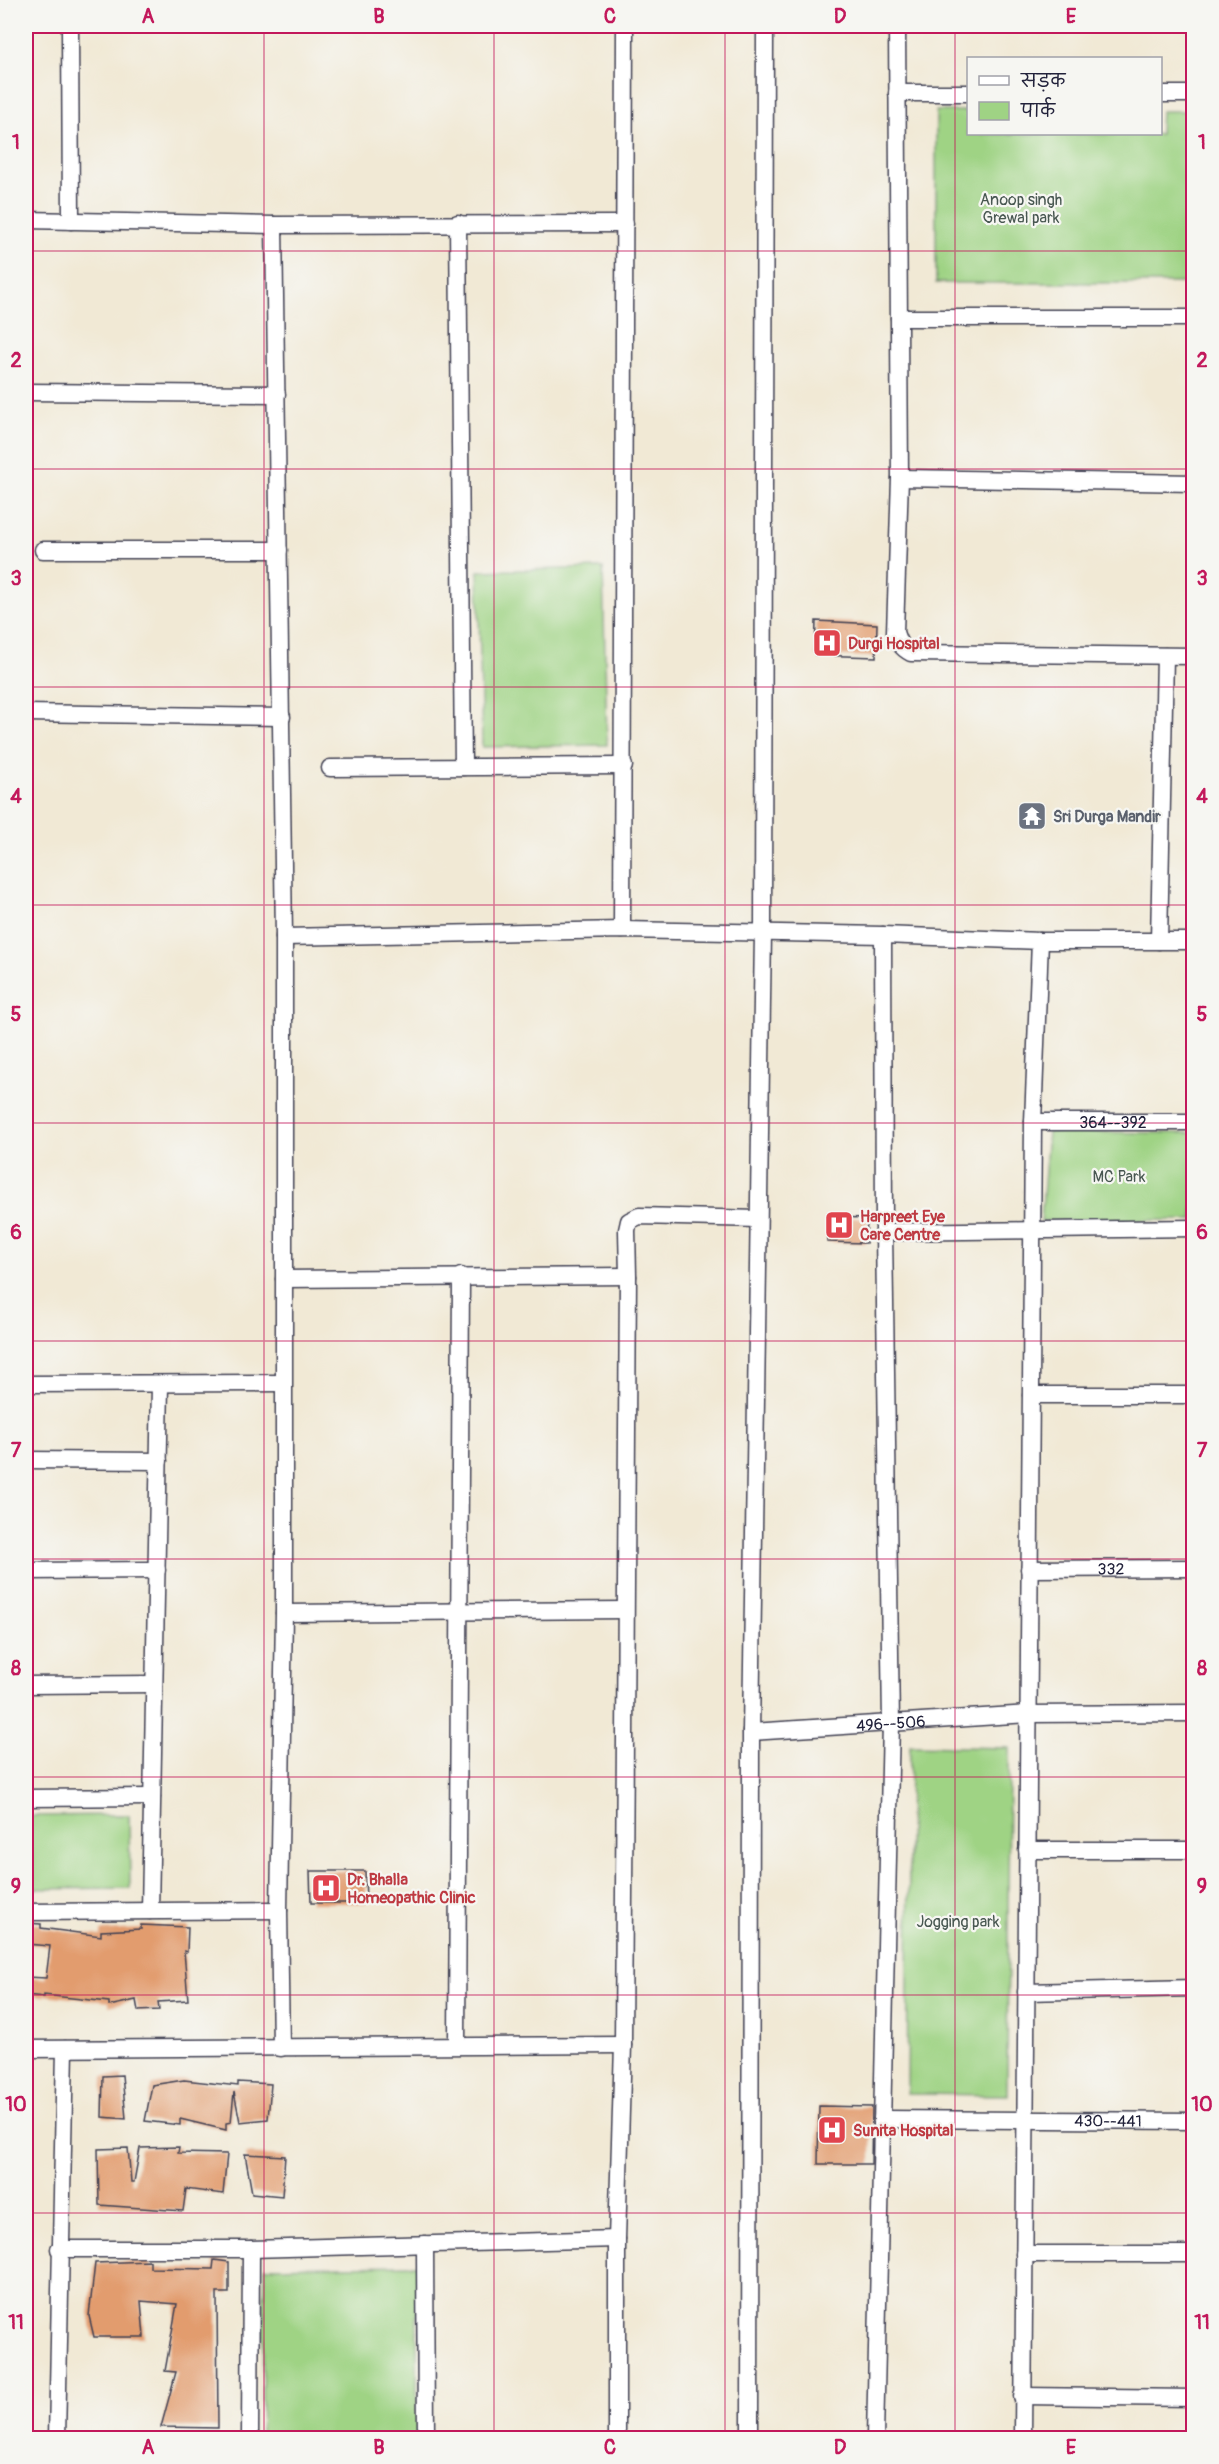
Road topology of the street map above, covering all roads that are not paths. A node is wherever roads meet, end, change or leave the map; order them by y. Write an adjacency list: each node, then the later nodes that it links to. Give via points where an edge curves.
1 (70, 26): 10 (street)
2 (625, 26): 12 (street)
3 (765, 26): 30 (street)
4 (897, 26): 5 (street)
5 (897, 93): 6 (street); 14 (street)
6 (967, 93)
7 (1162, 94): 8 (street)
8 (1194, 94)
9 (26, 220): 10 (street)
10 (71, 221): 13 (street)
11 (458, 223): 12 (street); 13 (street); 27 (street)
12 (625, 224): 26 (street)
13 (274, 225): 17 (street)
14 (899, 318): 15 (street); 18 (street)
15 (1194, 318)
16 (26, 392): 17 (street)
17 (277, 394): 21 (street)
18 (900, 478): 19 (street); 22 (street, via 895,632 904,650)
19 (1194, 483)
20 (43, 550): 21 (street)
21 (279, 550): 25 (street)
22 (1165, 656): 23 (street); 34 (street)
23 (1194, 656)
24 (26, 713): 25 (street)
25 (282, 717): 32 (street)
26 (624, 766): 27 (street); 29 (street)
27 (463, 767): 28 (street)
28 (330, 768)
29 (622, 930): 30 (street); 32 (street)
30 (763, 933): 31 (street); 38 (street)
31 (883, 935): 33 (street); 41 (street)
32 (284, 937): 44 (street)
33 (1040, 941): 34 (street); 36 (street)
34 (1159, 941): 35 (street)
35 (1194, 941)
36 (1033, 1122): 37 (street, 364--392); 40 (street)
37 (1194, 1122)
38 (758, 1219): 43 (street, via 639,1216 629,1221 627,1230); 64 (street)
39 (1194, 1228): 40 (street)
40 (1032, 1229): 41 (street); 48 (street)
41 (884, 1232): 63 (street)
42 (461, 1276): 43 (street); 44 (street); 57 (street)
43 (628, 1276): 56 (street)
44 (284, 1279): 45 (street)
45 (283, 1383): 47 (street); 58 (street)
46 (26, 1384): 47 (street)
47 (160, 1385): 51 (street)
48 (1031, 1395): 49 (street); 53 (street)
49 (1194, 1395)
50 (26, 1460): 51 (street)
51 (159, 1461): 54 (street)
52 (1194, 1568): 53 (street, 332)
53 (1029, 1569): 62 (street)
54 (157, 1570): 55 (street); 59 (street)
55 (26, 1571)
56 (625, 1610): 57 (street); 75 (street)
57 (458, 1611): 58 (street); 74 (street)
58 (284, 1613): 69 (street)
59 (154, 1684): 60 (street); 65 (street)
60 (26, 1685)
61 (1194, 1713): 62 (street, 496--506)
62 (1028, 1714): 63 (street, 496--506); 67 (street)
63 (891, 1723): 64 (street, 496--506); 79 (street)
64 (751, 1732): 94 (street)
65 (152, 1797): 66 (street); 70 (street)
66 (26, 1798)
67 (1027, 1850): 68 (street); 73 (street)
68 (1194, 1850)
69 (279, 1910): 70 (street); 76 (street)
70 (150, 1911): 71 (street)
71 (26, 1912)
72 (1194, 1988): 73 (street)
73 (1026, 1992): 80 (street)
74 (458, 2045): 75 (street); 76 (street)
75 (623, 2045): 82 (street)
76 (281, 2048): 78 (street)
77 (26, 2049): 78 (street)
78 (65, 2049): 85 (street)
79 (882, 2119): 80 (street, 430--441); 95 (street)
80 (1024, 2119): 81 (street, 430--441); 86 (street)
81 (1194, 2121)
82 (617, 2239): 83 (street); 93 (street)
83 (425, 2244): 84 (street); 92 (street)
84 (251, 2248): 85 (street); 91 (street)
85 (59, 2249): 90 (street)
86 (1024, 2254): 87 (street); 88 (street)
87 (1194, 2254)
88 (1022, 2396): 89 (street); 96 (street)
89 (1194, 2398)
90 (57, 2439)
91 (250, 2439)
92 (426, 2439)
93 (617, 2439)
94 (750, 2439)
95 (875, 2439)
96 (1023, 2439)

